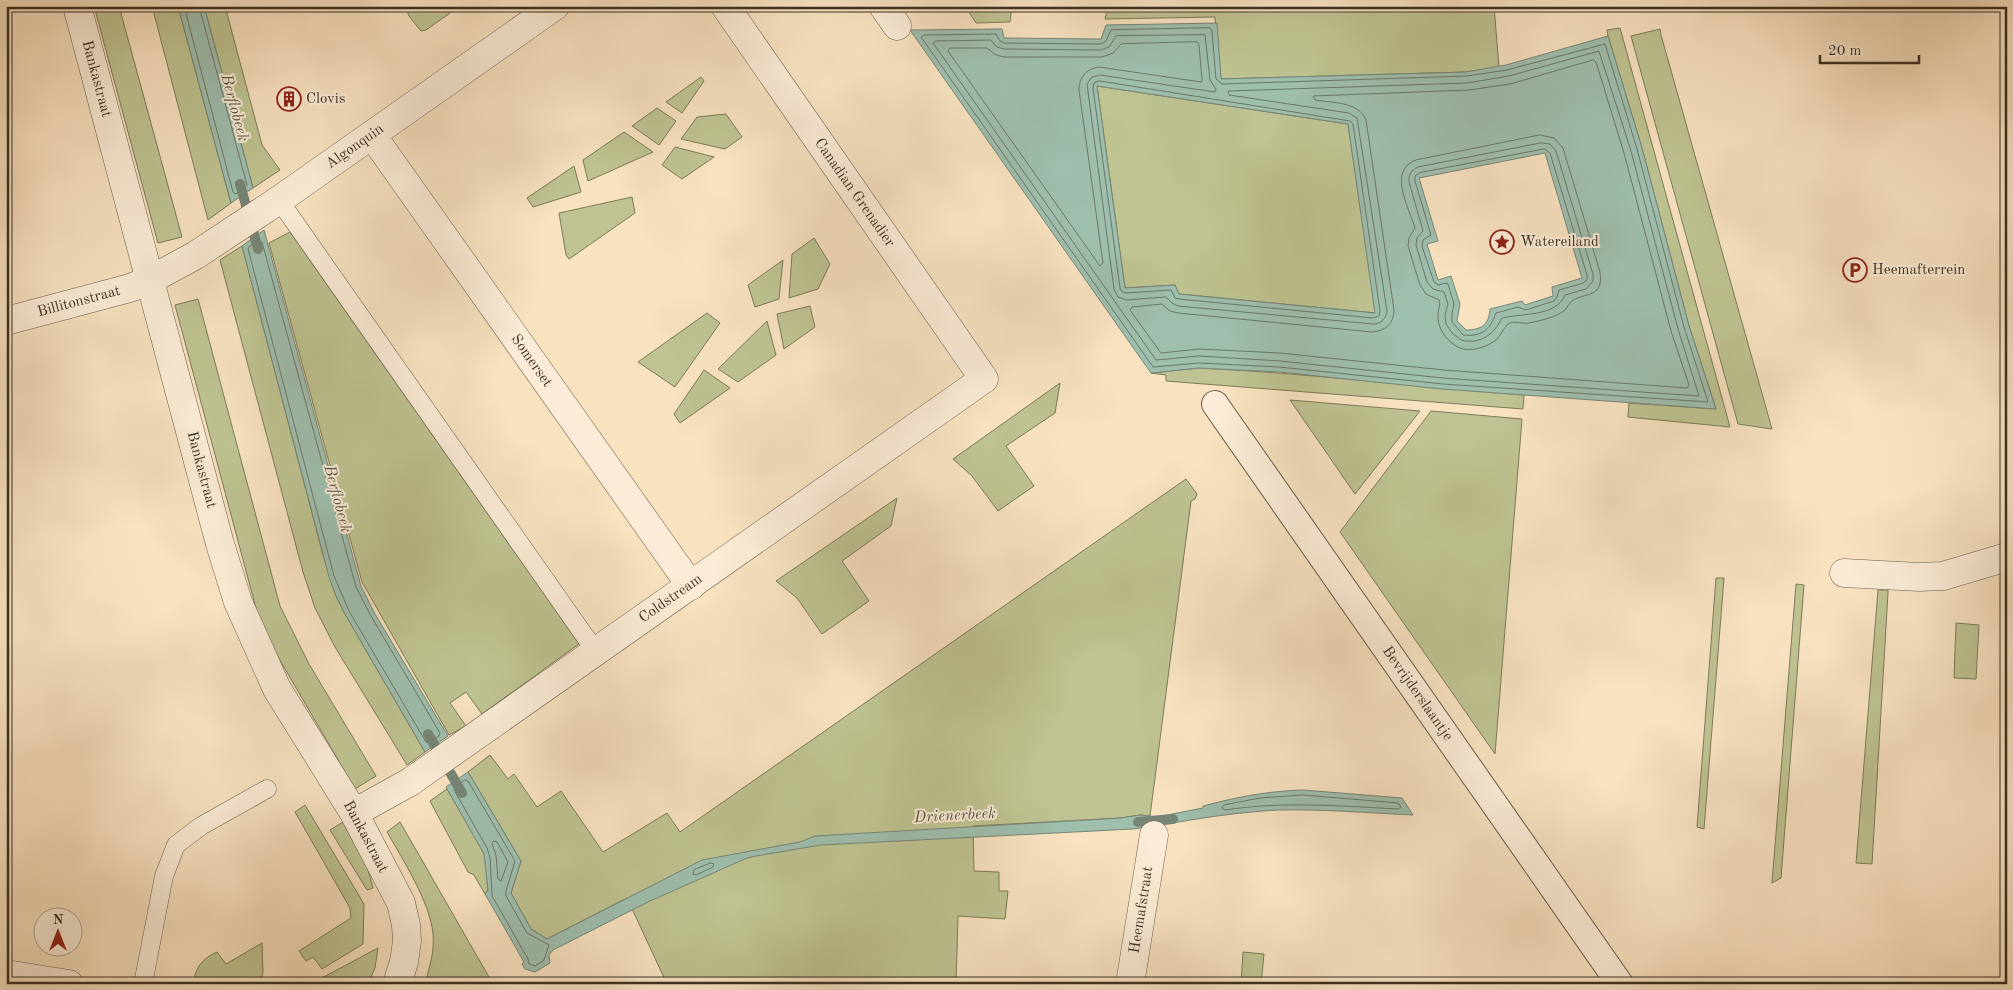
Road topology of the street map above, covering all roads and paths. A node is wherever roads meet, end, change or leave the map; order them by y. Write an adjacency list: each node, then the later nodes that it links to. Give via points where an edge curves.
1 (77, 6): 6 (street, Bankastraat)
2 (555, 6): 4 (street, Algonquin)
3 (725, 6): 8 (street, Canadian Grenadier)
4 (372, 135): 5 (street, Algonquin); 12 (street, Somerset)
5 (274, 203): 6 (street, Algonquin, via 221,240); 13 (lane)
6 (150, 280): 7 (street, Billitonstraat); 15 (street, Bankastraat, via 238,602 277,689)
7 (6, 321)
8 (984, 379): 12 (street, Coldstream)
9 (1214, 404): 22 (street, Bevrijderslaantje)
10 (2007, 558): 11 (street, via 1943,576)
11 (1844, 574)
12 (691, 586): 13 (street, Coldstream)
13 (596, 652): 15 (street, Coldstream, via 410,782)
14 (267, 789): 19 (lane, via 201,826 176,845 164,876)
15 (354, 813): 20 (street, Bankastraat, via 400,903 406,926 404,962)
16 (1154, 835): 21 (street, Heemafstraat)
17 (6, 974): 18 (street)
18 (69, 984)
19 (143, 984)
20 (397, 984)
21 (1130, 984)
22 (1620, 984)

